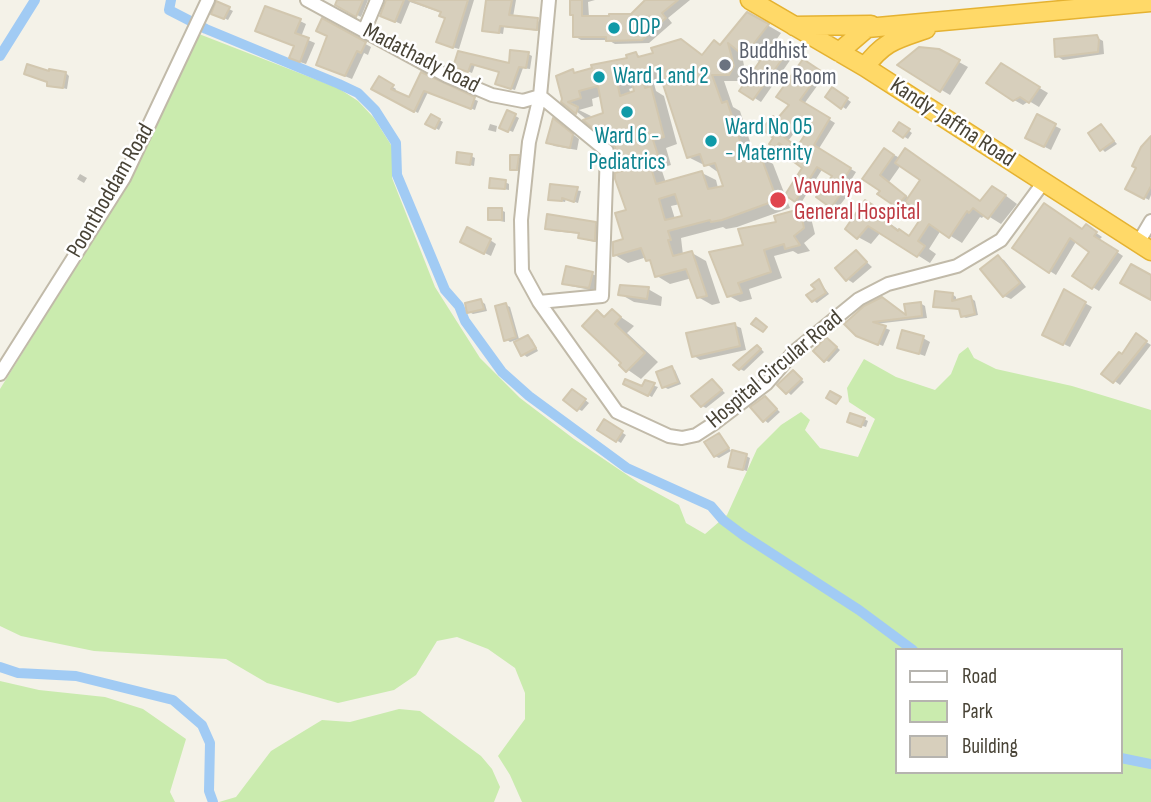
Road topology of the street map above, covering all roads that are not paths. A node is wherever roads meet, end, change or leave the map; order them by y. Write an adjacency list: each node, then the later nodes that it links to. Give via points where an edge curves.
1 (208, 0): 19 (street, Poonthoddam Road, via 124,178)
2 (307, 0): 11 (street, Madathady Road)
3 (377, 0): 11 (street)
4 (549, 0): 14 (street, Hospital Circular Road)
5 (750, 0): 10 (highway, Kandy-Jaffna Road)
6 (1151, 2): 7 (highway)
7 (1098, 4): 8 (highway)
8 (946, 22): 9 (highway); 13 (highway, via 894,40 877,50)
9 (901, 24): 10 (highway); 12 (highway, via 867,28)
10 (794, 26): 12 (highway, Kandy-Jaffna Road)
11 (364, 31): 14 (street, Madathady Road, via 492,95 523,101)
12 (839, 52): 13 (highway, Kandy-Jaffna Road)
13 (865, 66): 15 (highway, Kandy-Jaffna Road)
14 (540, 96): 18 (street, Hospital Circular Road, via 529,142 521,220 522,271); 18 (street, via 607,151 602,296)
15 (1043, 183): 17 (highway, Kandy-Jaffna Road); 18 (street, Hospital Circular Road, via 1001,240 957,266 888,284 859,299 794,352 766,384 696,435 668,436 617,412)
16 (1151, 220): 17 (street)
17 (1144, 247)
18 (539, 302)
19 (0, 374)

